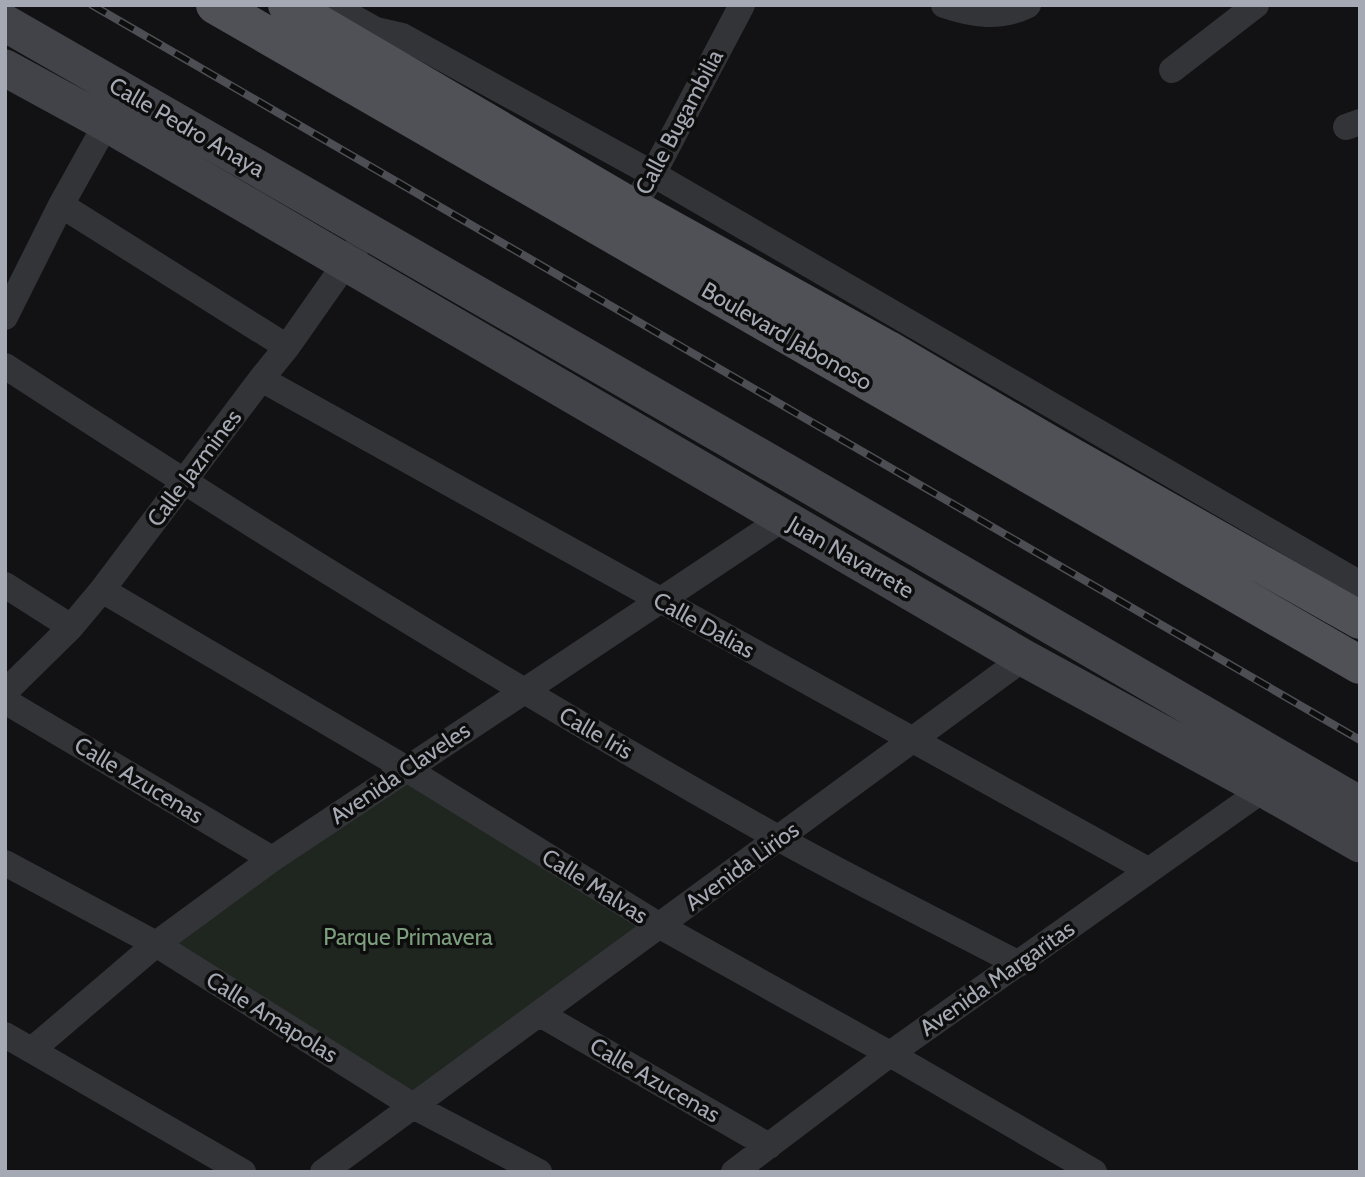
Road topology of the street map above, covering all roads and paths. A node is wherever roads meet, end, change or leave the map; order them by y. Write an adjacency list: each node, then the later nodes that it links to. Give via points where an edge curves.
1 (215, 5): 15 (main road, Boulevard Jabonoso)
2 (742, 5): 13 (street, Calle Bugambilia)
3 (944, 5): 4 (street, via 991,15)
4 (1028, 5)
5 (1256, 5): 9 (street)
6 (329, 18): 10 (main road, Boulevard Jabonoso)
7 (5, 23): 11 (main road, Calle Pedro Anaya)
8 (5, 68): 12 (main road, Calle Pedro Anaya)
9 (1172, 70)
10 (440, 76): 13 (street); 15 (main road, Boulevard Jabonoso)
11 (124, 91): 12 (street); 16 (main road, Calle Pedro Anaya)
12 (106, 123): 14 (street); 18 (main road, Calle Pedro Anaya)
13 (653, 174): 15 (street, Calle Bugambilia); 17 (street)
14 (61, 205): 19 (street); 20 (street)
15 (624, 222): 17 (main road, Boulevard Jabonoso); 33 (main road, Boulevard Jabonoso)
16 (368, 232): 18 (street, Calle Jazmines); 40 (main road, Juan Navarrete)
17 (740, 246): 23 (main road, Boulevard Jabonoso, via 887,349)
18 (345, 264): 20 (street, Calle Jazmines); 25 (main road, Juan Navarrete)
19 (5, 317)
20 (287, 347): 22 (street, Calle Jazmines)
21 (5, 366): 24 (street, Calle Iris)
22 (261, 379): 24 (street, Calle Jazmines); 29 (street, Calle Dalias)
23 (1065, 433): 26 (street); 30 (main road, Boulevard Jabonoso)
24 (184, 483): 28 (street, Calle Jazmines); 34 (street, Calle Iris)
25 (784, 518): 29 (street, Avenida Claveles); 32 (main road, Juan Navarrete)
26 (1360, 584)
27 (5, 585): 31 (street)
28 (102, 590): 31 (street, Calle Jazmines); 38 (street, Calle Malvas)
29 (662, 601): 34 (street, Avenida Claveles); 37 (street, Calle Dalias)
30 (1360, 620)
31 (71, 627): 35 (street, Calle Jazmines)
32 (1024, 659): 37 (street, Avenida Lirios); 39 (main road, Juan Navarrete)
33 (1360, 665)
34 (523, 691): 38 (street, Avenida Claveles); 41 (street, Calle Iris)
35 (5, 692)
36 (5, 701): 43 (street, Calle Azucenas)
37 (913, 742): 41 (street, Avenida Lirios); 45 (street, Calle Dalias)
38 (405, 768): 43 (street, Avenida Claveles); 46 (street, Calle Malvas)
39 (1264, 789): 42 (main road, Juan Navarrete); 45 (street, Avenida Margaritas)
40 (1360, 805)
41 (780, 839): 46 (street, Avenida Lirios); 48 (street, Calle Iris)
42 (1360, 844)
43 (272, 859): 47 (street, Avenida Claveles)
44 (5, 863): 47 (street, Calle Amapolas)
45 (1148, 870): 48 (street, Avenida Margaritas)
46 (660, 926): 49 (street, Avenida Lirios); 52 (street, Calle Malvas)
47 (156, 944): 51 (street, Avenida Claveles); 53 (street, Calle Amapolas)
48 (1019, 964): 52 (street, Avenida Margaritas)
49 (540, 1014): 53 (street, Avenida Lirios); 54 (street, Calle Azucenas)
50 (5, 1035): 51 (street)
51 (33, 1049): 55 (street)
52 (890, 1054): 54 (street, Avenida Margaritas); 59 (street, Calle Malvas)
53 (413, 1106): 56 (street, Avenida Lirios); 57 (street, Calle Amapolas)
54 (769, 1146): 58 (street, Avenida Margaritas)
55 (243, 1172)
56 (323, 1172)
57 (539, 1172)
58 (734, 1172)
59 (1094, 1172)

